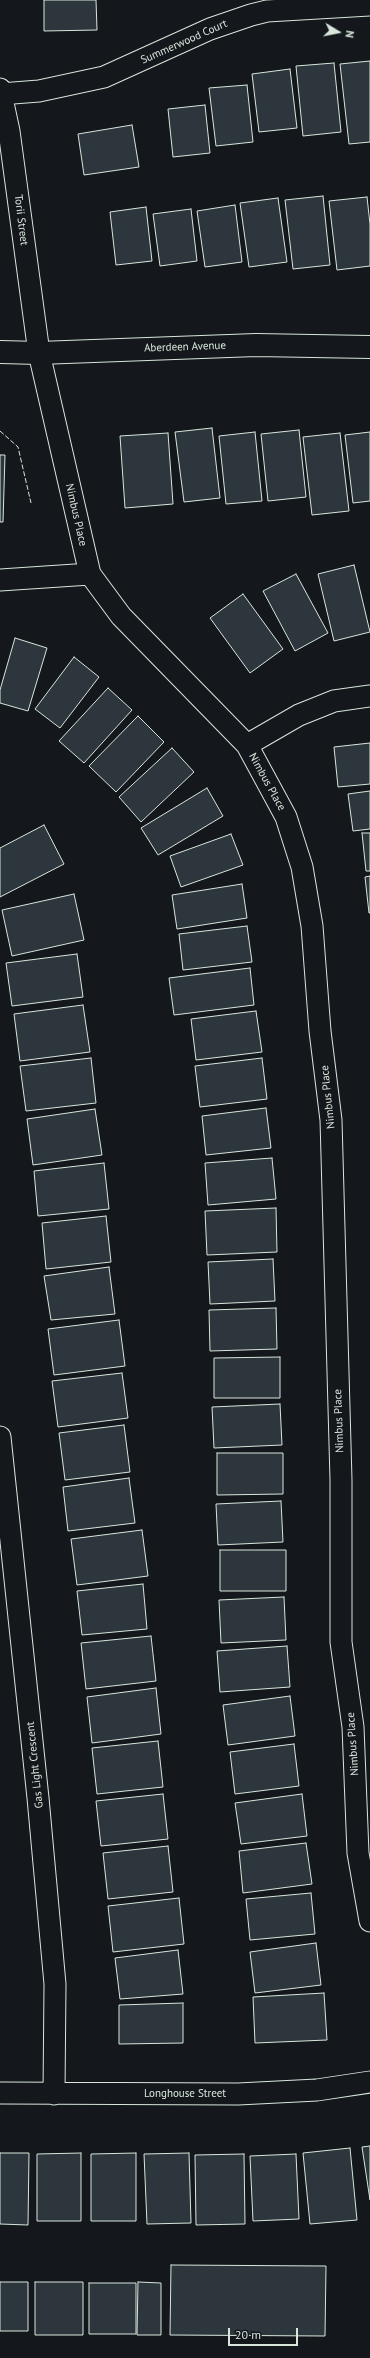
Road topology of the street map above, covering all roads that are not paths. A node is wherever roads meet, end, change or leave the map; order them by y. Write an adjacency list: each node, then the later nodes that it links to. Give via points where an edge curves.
1 (370, 5): 2 (street, Summerwood Court, via 267,11 210,29 104,77 39,90)
2 (0, 92): 5 (street, Torii Street, via 9,131)
3 (370, 347): 5 (street, Aberdeen Avenue, via 256,345)
4 (0, 352): 5 (street, Aberdeen Avenue)
5 (39, 353): 6 (street, Nimbus Place)
6 (90, 574): 7 (street); 9 (street, Nimbus Place, via 121,616)
7 (0, 580)
8 (370, 696): 9 (street, via 334,701 299,715)
9 (247, 745): 11 (street, Nimbus Place, via 286,817 302,866 312,926 320,1031 331,1120 340,1480 341,1642 353,1727 358,1853)
10 (0, 1437): 14 (street, Gas Light Crescent, via 55,1984)
11 (370, 1921)
12 (370, 2082): 14 (street, Longhouse Street, via 317,2090 238,2094)
13 (0, 2093): 14 (street, Longhouse Street)
14 (54, 2094)

